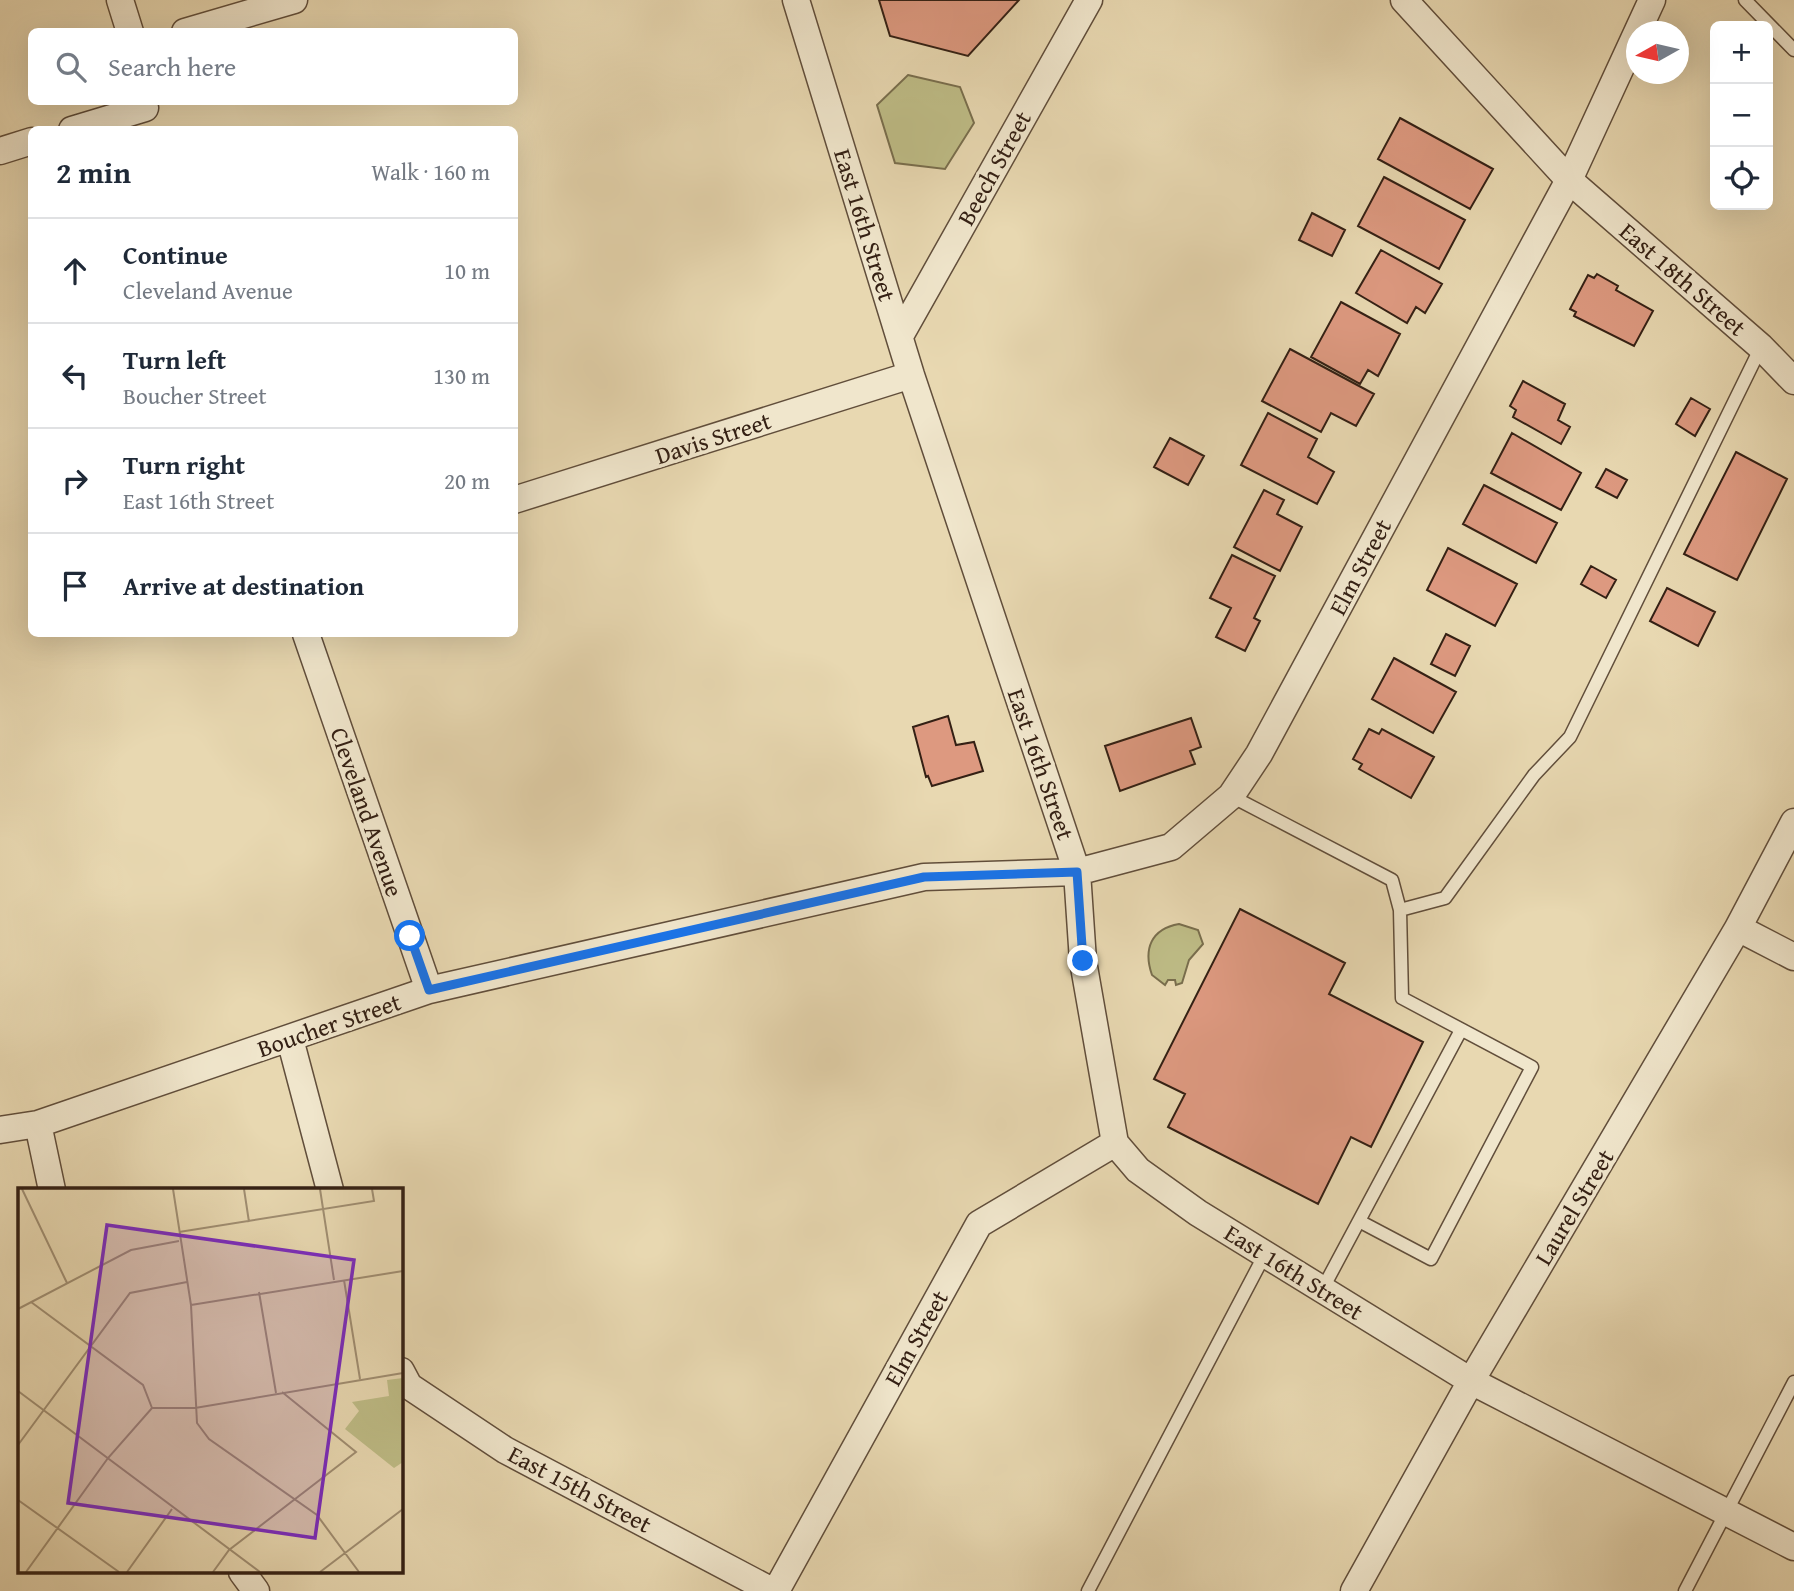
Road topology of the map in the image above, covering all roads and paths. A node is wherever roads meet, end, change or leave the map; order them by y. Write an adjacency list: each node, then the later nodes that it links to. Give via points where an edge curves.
1 (120, 0): 8 (street)
2 (294, 0): 9 (street)
3 (796, 0): 16 (street, East 16th Street)
4 (1089, 0): 16 (street, Beech Street)
5 (1404, 0): 15 (street, East 18th Street)
6 (1745, 0): 10 (lane)
7 (1649, 4): 15 (street)
8 (129, 28)
9 (199, 28)
10 (1794, 50)
11 (147, 113): 12 (street)
12 (90, 126)
13 (28, 142): 14 (street)
14 (0, 151)
15 (1569, 180): 17 (street, East 18th Street); 22 (street, Elm Street, via 1259,754)
16 (900, 336): 18 (street, East 16th Street)
17 (1761, 347): 19 (street, East 18th Street); 25 (lane, via 1570,737 1534,775 1445,898)
18 (911, 375): 20 (street, Davis Street); 24 (street, East 16th Street)
19 (1794, 380)
20 (518, 499)
21 (307, 637): 28 (street, Cleveland Avenue)
22 (1231, 796): 24 (street, Elm Street, via 1171,847); 25 (lane, via 1392,880)
23 (1794, 822): 26 (street, Laurel Street)
24 (1077, 872): 28 (street, Boucher Street, via 924,877); 33 (street, East 16th Street, via 1083,961)
25 (1401, 910): 29 (lane, via 1402,998)
26 (1738, 928): 27 (street); 40 (street, Laurel Street)
27 (1794, 957)
28 (429, 990): 30 (street, Boucher Street)
29 (1461, 1030): 36 (lane); 36 (lane, via 1532,1067 1431,1259)
30 (290, 1039): 31 (street, Boucher Street); 35 (street)
31 (38, 1124): 32 (street, Boucher Street); 34 (street)
32 (0, 1130)
33 (1115, 1143): 37 (street, East 16th Street, via 1138,1170); 46 (street, Elm Street, via 979,1224)
34 (52, 1188)
35 (329, 1188)
36 (1359, 1221): 38 (lane)
37 (1265, 1254): 38 (street, East 16th Street); 47 (lane)
38 (1322, 1290): 40 (street, East 16th Street)
39 (402, 1373): 46 (street, East 15th Street, via 409,1386 505,1450)
40 (1471, 1381): 42 (street, East 16th Street); 48 (street, Laurel Street)
41 (1794, 1382): 42 (lane)
42 (1726, 1512): 43 (street, East 16th Street); 49 (lane)
43 (1794, 1547)
44 (243, 1574): 45 (street)
45 (256, 1591)
46 (774, 1591)
47 (1088, 1591)
48 (1354, 1591)
49 (1685, 1591)

